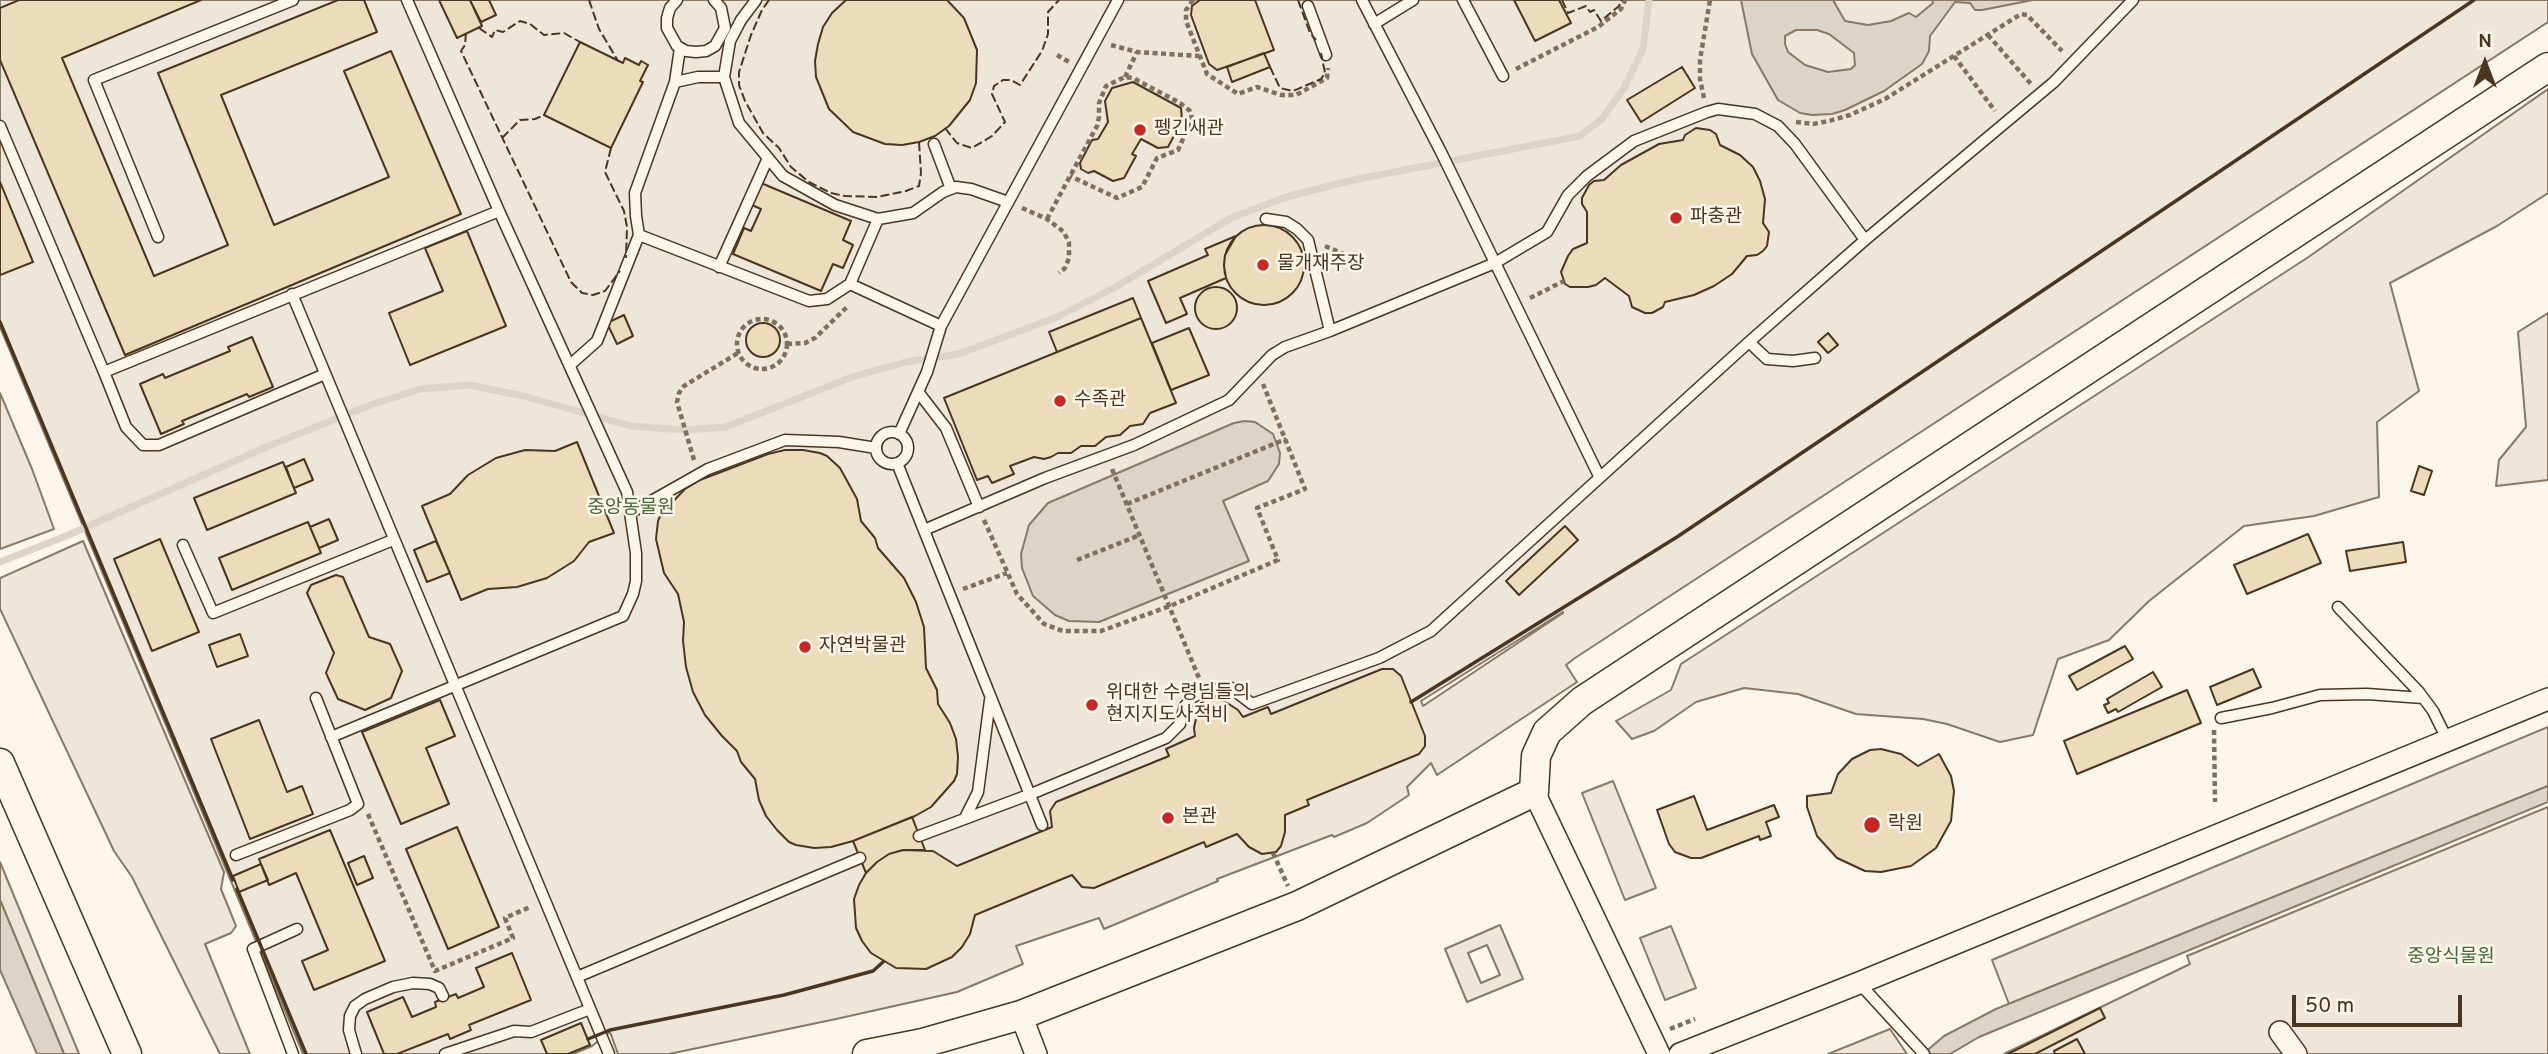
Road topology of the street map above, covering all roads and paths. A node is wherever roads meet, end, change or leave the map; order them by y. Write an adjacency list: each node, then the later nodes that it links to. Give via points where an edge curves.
1 (293, 0): 46 (lane, via 94,80)
2 (407, 0): 41 (lane)
3 (677, 0): 19 (lane, via 670,8 667,28)
4 (714, 0): 17 (lane, via 725,18)
5 (756, 0): 17 (lane)
6 (1118, 0): 18 (lane)
7 (1193, 0): 22 (path, via 1186,21)
8 (1362, 0): 15 (lane)
9 (1413, 0): 15 (lane)
10 (1463, 0): 27 (lane)
11 (1625, 0): 24 (path, via 1621,9 1598,27)
12 (1710, 0): 32 (path, via 1700,60)
13 (2133, 0): 25 (lane)
14 (1311, 2): 21 (lane)
15 (1374, 24): 50 (lane)
16 (1988, 35): 23 (path); 25 (path, via 2021,14 2027,15); 31 (path)
17 (726, 39): 19 (lane, via 706,51); 28 (lane)
18 (1097, 41): 20 (path); 40 (lane)
19 (680, 48): 30 (lane)
20 (1138, 52): 22 (path); 29 (path)
21 (1326, 55): 22 (path, via 1326,78 1289,95 1257,87 1238,94 1211,78)
22 (1199, 56)
23 (1954, 56): 33 (path); 35 (path, via 1850,115)
24 (1534, 60)
25 (2073, 62): 31 (lane)
26 (2548, 67): 98 (street, via 1582,702 1547,732 1536,756)
27 (1503, 76)
28 (724, 77): 30 (lane); 37 (lane, via 738,123)
29 (1125, 77): 38 (path, via 1107,86 1098,103 1097,126); 38 (path, via 1190,111 1192,119 1178,150 1157,158 1142,187 1117,198)
30 (675, 82): 45 (lane, via 635,193)
31 (2039, 94): 33 (lane)
32 (1707, 112): 35 (lane, via 1755,114); 50 (lane, via 1634,141 1568,195 1547,232)
33 (2004, 124): 48 (lane)
34 (0, 126): 66 (lane)
35 (1779, 126): 48 (lane)
36 (934, 144): 39 (lane)
37 (768, 158): 42 (lane, via 783,176 835,205); 51 (lane)
38 (1070, 176): 43 (path)
39 (951, 189): 40 (lane, via 971,189); 42 (lane, via 913,213)
40 (1008, 202): 43 (path); 58 (lane)
41 (499, 211): 56 (lane); 64 (lane)
42 (878, 219): 54 (lane)
43 (1047, 219): 52 (path, via 1064,232 1069,243 1069,258)
44 (1266, 219): 47 (lane, via 1286,222)
45 (639, 235): 51 (lane); 64 (lane, via 597,341)
46 (158, 237)
47 (1308, 240): 49 (path); 59 (lane)
48 (1865, 240): 60 (lane)
49 (1351, 257)
50 (1495, 263): 57 (lane); 59 (lane)
51 (719, 267): 54 (lane, via 809,301 827,299)
52 (1059, 273)
53 (1564, 281): 57 (path)
54 (850, 284): 55 (lane)
55 (861, 290): 58 (lane); 61 (path, via 815,338)
56 (292, 294): 66 (lane); 67 (lane)
57 (1516, 305): 75 (lane)
58 (941, 326): 68 (lane)
59 (1330, 331): 65 (lane, via 1285,347)
60 (1749, 342): 63 (lane, via 1767,359); 75 (lane)
61 (788, 344): 62 (path, via 781,361 762,368); 62 (path, via 780,326 762,319 752,321 738,335)
62 (738, 353): 71 (path, via 684,386 677,402)
63 (1815, 358)
64 (570, 365): 78 (lane)
65 (1257, 371): 70 (path); 77 (lane, via 1229,400 1134,445)
66 (104, 372): 67 (lane, via 126,427 143,445 159,445)
67 (325, 374): 81 (lane)
68 (919, 393): 69 (lane); 77 (lane, via 946,428)
69 (899, 434): 72 (lane, via 881,436); 73 (lane, via 908,450)
70 (1286, 439): 76 (path); 86 (path, via 1305,489 1257,509 1278,559)
71 (688, 442)
72 (876, 448): 73 (lane, via 885,463); 78 (lane, via 785,440 708,469)
73 (897, 463): 79 (lane)
74 (1114, 474): 76 (path)
75 (1599, 476): 89 (lane, via 1431,631 1379,657 1252,704 1231,688)
76 (1127, 504): 80 (path)
77 (979, 507): 79 (lane); 84 (path)
78 (632, 512): 88 (lane, via 634,594 623,616)
79 (924, 530): 85 (lane)
80 (1140, 535): 83 (path); 86 (path)
81 (393, 540): 82 (lane, via 213,613); 88 (lane)
82 (183, 545)
83 (1077, 560)
84 (1007, 573): 85 (path); 86 (path, via 1017,594 1044,624 1063,631 1101,631)
85 (950, 595): 90 (lane)
86 (1170, 606): 89 (path)
87 (2338, 607): 92 (lane)
88 (455, 685): 95 (lane); 108 (lane)
89 (1204, 691): 99 (lane, via 1185,706 1180,724 1166,737)
90 (990, 697): 99 (lane); 102 (lane, via 984,763 978,792)
91 (316, 698): 95 (lane)
92 (2423, 698): 94 (lane, via 2320,695); 96 (lane)
93 (2548, 699): 96 (street)
94 (2221, 718): 100 (path, via 2214,721)
95 (331, 737): 101 (lane)
96 (2448, 741): 112 (street)
97 (0, 763): 118 (street)
98 (1534, 792): 109 (street); 125 (street)
99 (1031, 794): 102 (lane); 103 (lane)
100 (2216, 802)
101 (358, 804): 106 (lane); 108 (path, via 368,813 435,971 513,938 505,918)
102 (965, 818): 104 (lane)
103 (1042, 825)
104 (919, 836)
105 (1273, 853): 109 (path)
106 (236, 855)
107 (860, 858): 111 (lane)
108 (544, 901): 111 (lane)
109 (1297, 906): 115 (street)
110 (297, 929): 119 (lane, via 253,949)
111 (577, 977): 114 (lane)
112 (1859, 983): 117 (lane); 126 (street)
113 (443, 996): 120 (lane, via 430,984 413,983 365,999 349,1016)
114 (590, 1009): 121 (lane, via 531,1032 514,1031); 122 (lane)
115 (1021, 1015): 123 (street); 124 (street)
116 (2280, 1032): 127 (street)
117 (1921, 1051)
118 (127, 1054)
119 (293, 1054)
120 (356, 1054)
121 (445, 1054)
122 (609, 1054)
123 (867, 1054)
124 (1036, 1054)
125 (1659, 1054)
126 (1680, 1054)
127 (2295, 1054)

